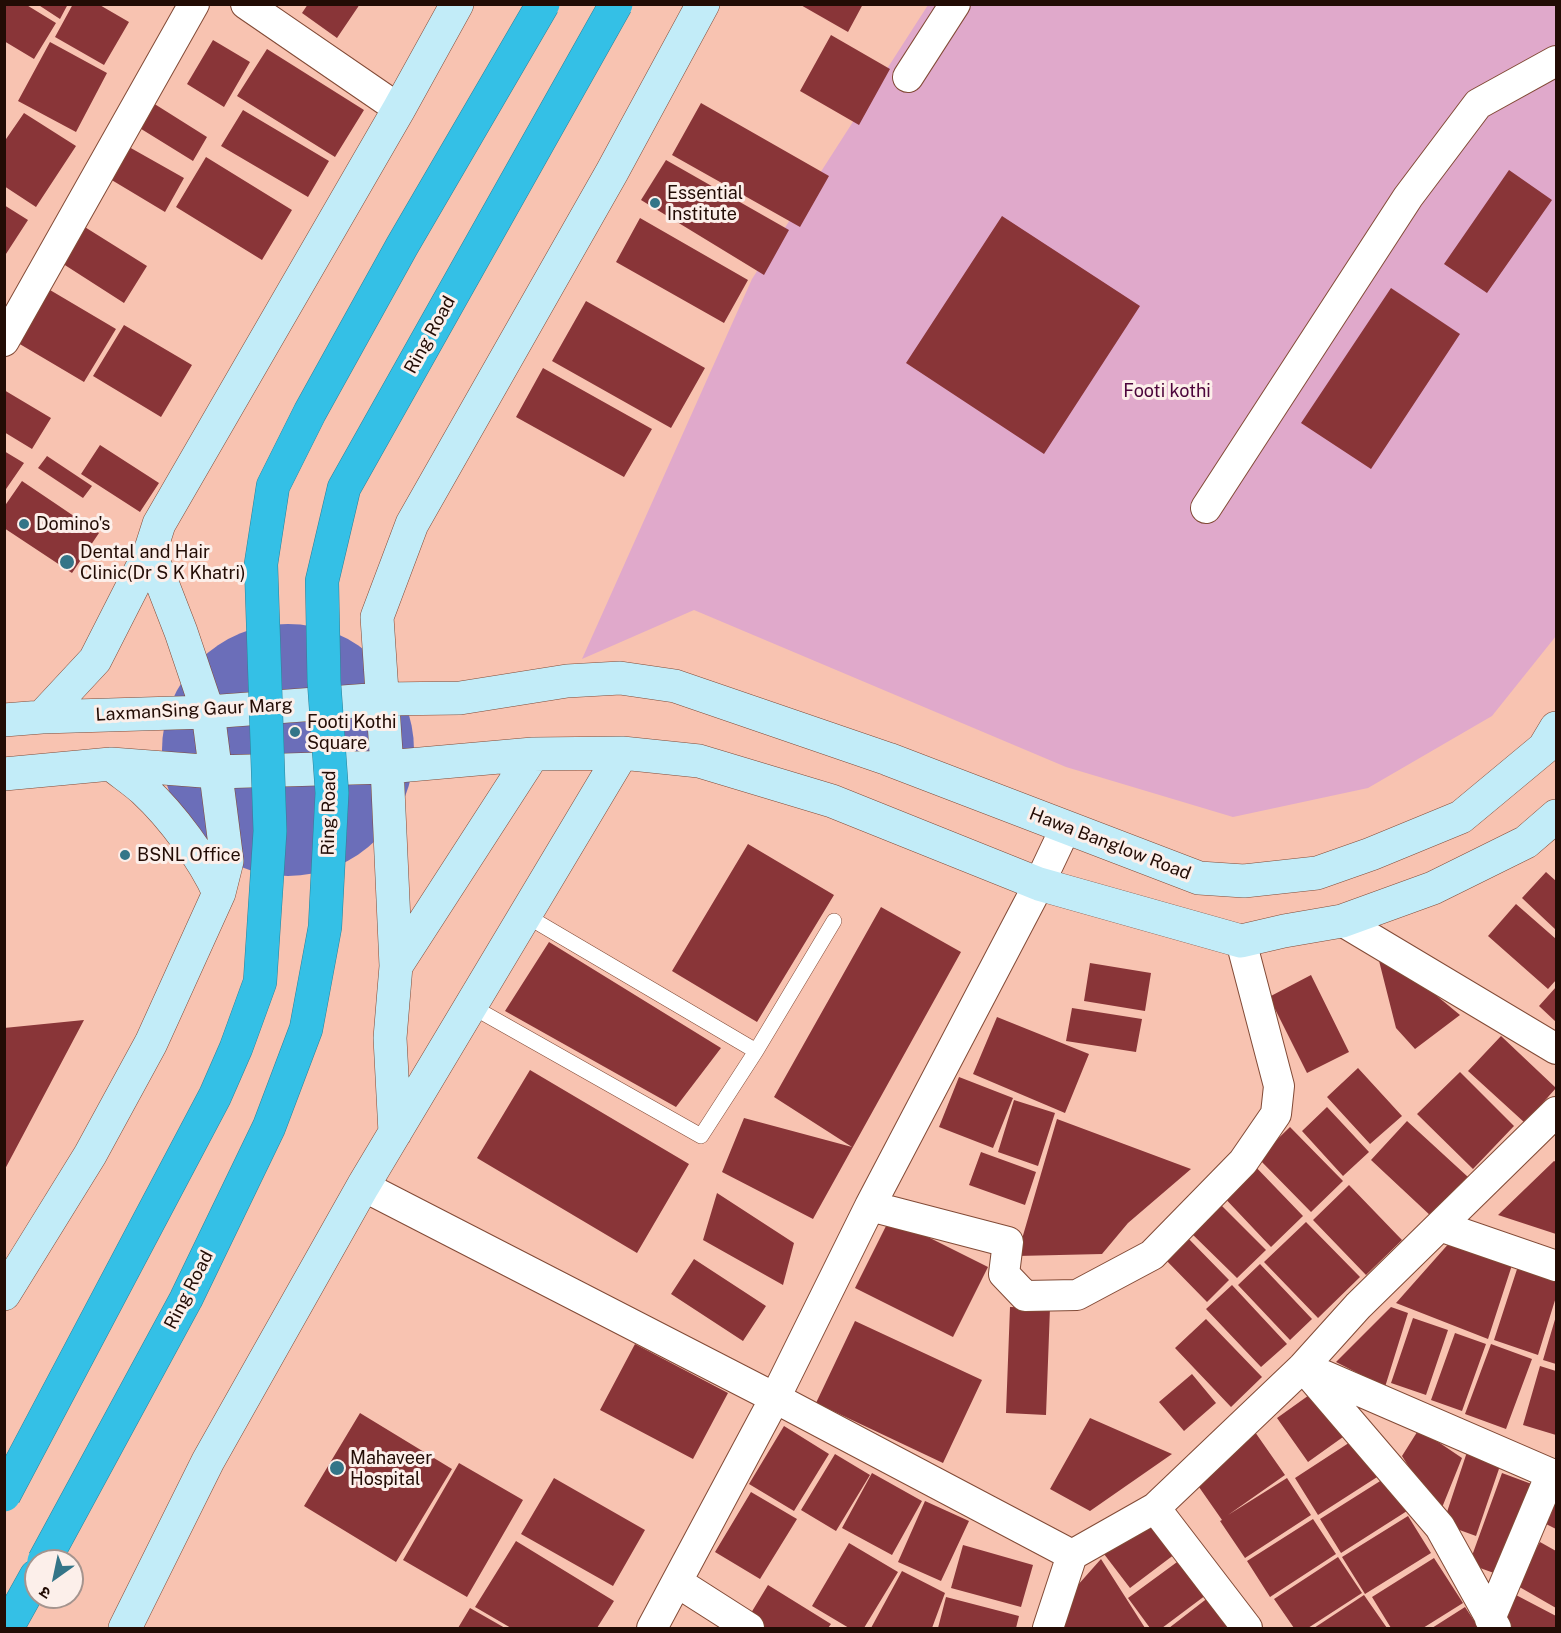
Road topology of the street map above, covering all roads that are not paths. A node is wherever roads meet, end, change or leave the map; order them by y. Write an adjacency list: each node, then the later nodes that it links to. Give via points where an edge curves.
1 (194, 4): 11 (street)
2 (246, 4): 10 (street)
3 (457, 4): 10 (street)
4 (543, 4): 47 (highway, bridge, via 402,246 273,486 261,564 270,831 260,982 215,1096)
5 (616, 4): 49 (highway, Ring Road, bridge, via 344,488 322,581 332,793 325,927 306,1029 269,1127 186,1299)
6 (703, 4): 14 (street, via 412,524 377,617)
7 (955, 4): 9 (street)
8 (1557, 61): 12 (street, via 1478,104 1408,197)
9 (908, 77)
10 (399, 110): 13 (street, via 159,524)
11 (4, 341)
12 (1206, 508)
13 (150, 552): 15 (street); 16 (street, via 95,660)
14 (383, 699): 15 (street, LaxmanSing Gaur Marg); 22 (street); 26 (street, Hawa Banglow Road, via 460,698 567,681 620,678 675,686 888,759)
15 (208, 712): 16 (street, LaxmanSing Gaur Marg); 23 (street)
16 (42, 717): 17 (street, LaxmanSing Gaur Marg)
17 (4, 720)
18 (1557, 728): 26 (street, Hawa Banglow Road, via 1544,748 1461,817 1317,873 1244,881 1199,878)
19 (621, 753): 20 (street); 27 (street, via 699,761 832,801); 29 (street)
20 (533, 754): 22 (street); 33 (street)
21 (111, 764): 23 (street); 24 (street); 28 (street, via 145,791 181,832)
22 (387, 767): 23 (street); 33 (street)
23 (216, 772): 28 (street, via 227,861)
24 (4, 774)
25 (1557, 816): 31 (street, via 1526,842 1464,873)
26 (1066, 827): 27 (street)
27 (1039, 884): 32 (street); 40 (street)
28 (219, 893): 43 (street, via 151,1043 90,1155)
29 (525, 915): 34 (street); 36 (lane)
30 (834, 921): 36 (lane)
31 (1342, 921): 32 (street); 35 (street)
32 (1241, 941): 40 (street, via 1279,1086 1276,1114 1243,1162 1152,1255 1077,1295 1025,1296 1004,1274 1008,1242)
33 (396, 966): 38 (street, via 390,1038)
34 (471, 1006): 36 (lane, via 701,1136); 38 (street)
35 (1557, 1049)
36 (756, 1051)
37 (1557, 1112): 41 (street)
38 (395, 1133): 39 (street)
39 (363, 1186): 45 (street); 55 (street, via 208,1461)
40 (870, 1206): 45 (street)
41 (1440, 1226): 42 (street); 44 (street, via 1358,1306)
42 (1557, 1266)
43 (4, 1294)
44 (1303, 1367): 46 (street); 48 (street); 53 (street, via 1440,1527)
45 (775, 1398): 50 (street); 51 (street)
46 (1554, 1475): 53 (street)
47 (4, 1495)
48 (1155, 1508): 50 (street); 59 (street)
49 (51, 1549)
50 (1072, 1555): 58 (street)
51 (677, 1582): 56 (street); 57 (street)
52 (24, 1598): 54 (highway)
53 (1493, 1624)
54 (7, 1629)
55 (125, 1629)
56 (652, 1629)
57 (749, 1629)
58 (1048, 1629)
59 (1247, 1629)

